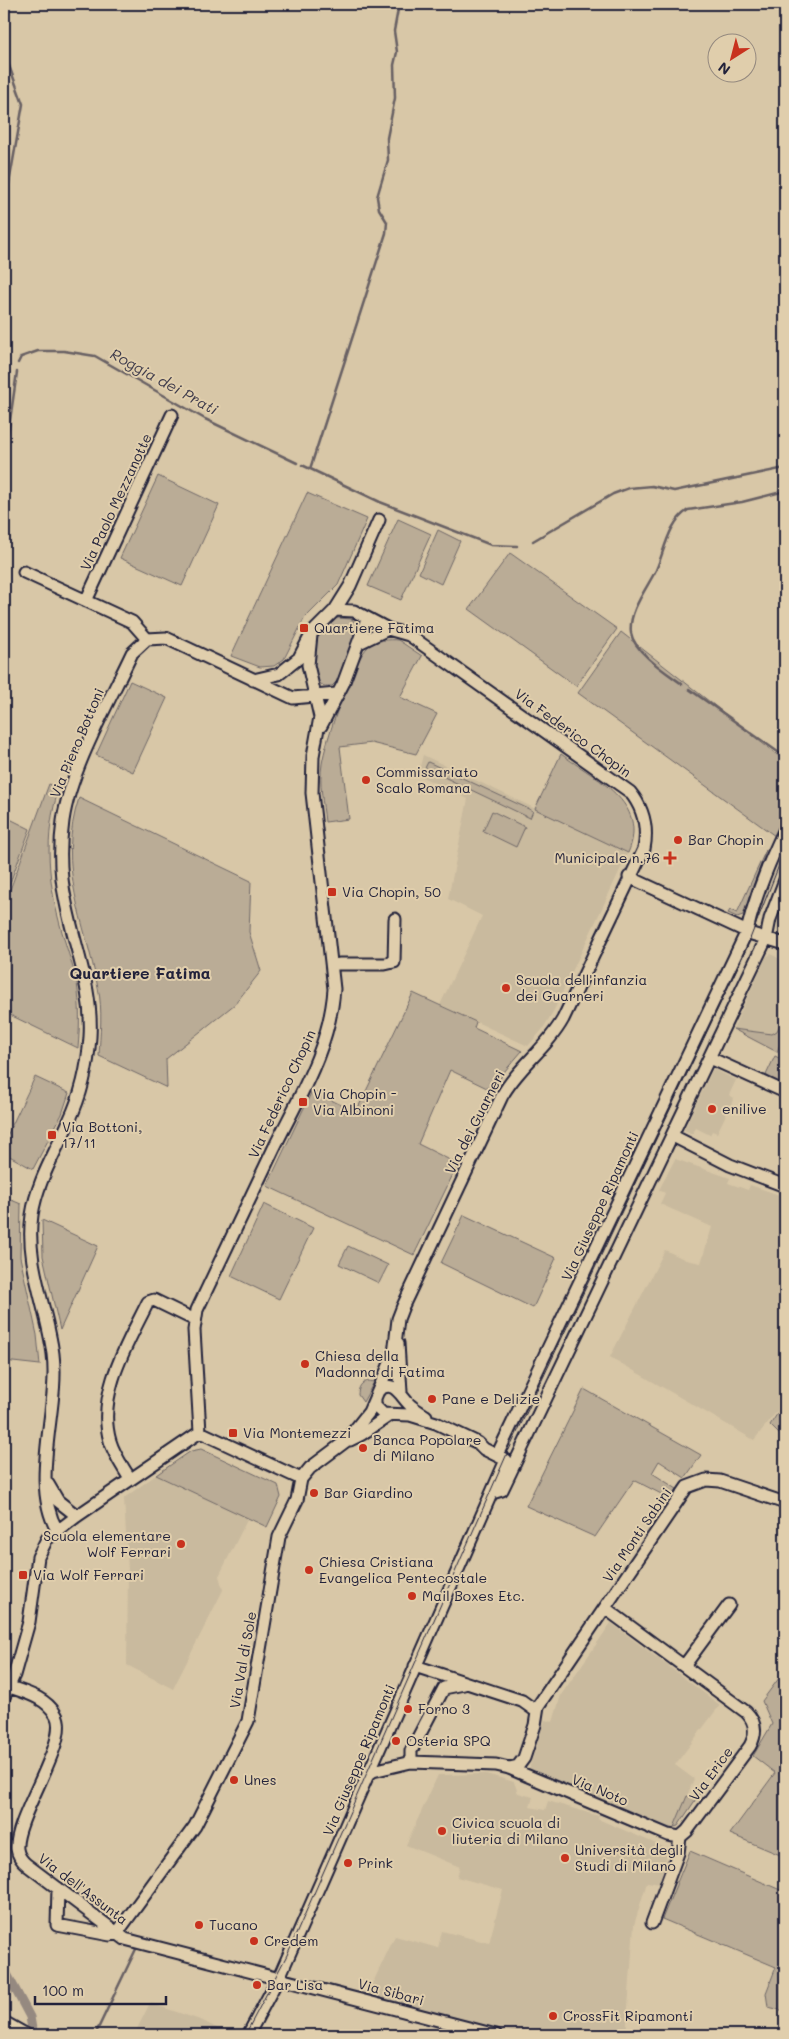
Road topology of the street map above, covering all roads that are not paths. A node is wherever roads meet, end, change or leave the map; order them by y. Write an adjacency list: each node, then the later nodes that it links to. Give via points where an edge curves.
1 (172, 415): 5 (street, Via Paolo Mezzanotte)
2 (379, 520): 4 (street)
3 (24, 572): 5 (street)
4 (350, 586): 6 (street); 7 (street)
5 (86, 601): 11 (street, via 132,622)
6 (335, 610): 7 (street); 10 (street)
7 (354, 611): 8 (street)
8 (366, 619): 9 (street, Via Federico Chopin); 12 (street, Via Federico Chopin)
9 (388, 629): 12 (street); 17 (street, Via Federico Chopin, via 417,640 630,792 641,808 646,830 644,849)
10 (311, 635): 13 (street, via 299,658 288,668 280,674); 14 (street, via 308,665)
11 (147, 639): 13 (street, via 166,638); 42 (street, Via Piero Bottoni, via 132,652 92,738 72,787 63,820 61,874 90,999 90,1036 88,1058 75,1106 41,1183 32,1215 31,1252 53,1356)
12 (359, 643): 14 (street, Via Federico Chopin, via 343,684)
13 (253, 680): 14 (street, via 293,698)
14 (322, 694): 15 (street, Via Federico Chopin); 15 (street, Via Federico Chopin, via 325,721)
15 (320, 727): 29 (street, Via Federico Chopin, via 311,781 334,989 333,1010 322,1047)
16 (785, 829): 20 (street, Via Giuseppe Ripamonti)
17 (630, 877): 20 (street); 30 (street, Via dei Guarneri, via 557,1030 518,1071 502,1096 402,1306)
18 (785, 880): 21 (street, Via Giuseppe Ripamonti)
19 (395, 919): 24 (street, via 393,963)
20 (746, 931): 21 (street); 38 (street, Via Giuseppe Ripamonti)
21 (766, 939): 22 (street); 23 (street); 25 (street, Via Giuseppe Ripamonti)
22 (785, 944)
23 (785, 949)
24 (340, 964)
25 (710, 1058): 26 (street); 27 (street, Via Giuseppe Ripamonti)
26 (785, 1092)
27 (673, 1136): 28 (street, via 730,1165); 39 (street, Via Giuseppe Ripamonti)
28 (785, 1186)
29 (195, 1320): 35 (street, Via Federico Chopin); 40 (street, via 154,1300 148,1302 111,1385 106,1416 108,1433)
30 (397, 1339): 31 (street, Via dei Guarneri, via 401,1354); 32 (street, Via dei Guarneri)
31 (402, 1394): 32 (street, via 390,1386); 33 (street, via 402,1407); 34 (street, via 414,1408)
32 (376, 1395): 33 (street, via 379,1412); 36 (street, via 363,1420)
33 (393, 1414): 34 (street); 36 (street)
34 (436, 1423): 37 (street)
35 (200, 1432): 40 (street); 41 (street)
36 (346, 1441): 41 (street, via 310,1468)
37 (478, 1443): 38 (street); 39 (street)
38 (500, 1449): 39 (street)
39 (512, 1462): 48 (street, Via Giuseppe Ripamonti, via 502,1490 492,1493)
40 (130, 1479): 44 (street)
41 (301, 1479): 59 (street, Via Val di Sole, via 297,1500 280,1537 248,1721 195,1826)
42 (47, 1482): 44 (street, via 58,1501); 45 (street, Via Piero Bottoni, via 50,1517)
43 (784, 1502): 47 (street, Via Monti Sabini, via 720,1481 706,1480 687,1487)
44 (77, 1516): 45 (street)
45 (57, 1530): 51 (street, via 47,1539 38,1557 29,1622)
46 (729, 1605): 49 (street)
47 (605, 1608): 49 (street); 52 (street, Via Monti Sabini)
48 (416, 1666): 50 (street); 55 (street, Via Giuseppe Ripamonti)
49 (684, 1666): 56 (street, Via Erice, via 746,1712 753,1721 755,1732 749,1747)
50 (466, 1684): 52 (street, via 522,1701); 53 (street, via 444,1688 412,1751)
51 (6, 1690): 57 (street, Via dell'Assunta, via 43,1700 59,1724 53,1750 17,1847 24,1862)
52 (536, 1711): 54 (street, via 524,1758 518,1766)
53 (410, 1762): 54 (street, Via Noto); 55 (street, Via Noto)
54 (509, 1768): 56 (street, Via Noto, via 669,1836)
55 (369, 1774): 60 (street, Via Giuseppe Ripamonti)
56 (680, 1837): 58 (street, Via Erice, via 678,1853)
57 (58, 1888): 59 (street, Via dell'Assunta); 59 (street, via 57,1925)
58 (652, 1923)
59 (117, 1933): 60 (street, Via dell'Assunta, via 125,1939)
60 (279, 1978): 63 (street, Via Giuseppe Ripamonti); 64 (street, Via Sibari)
61 (4, 2022): 62 (street)
62 (27, 2035)
63 (248, 2035)
64 (496, 2035)

